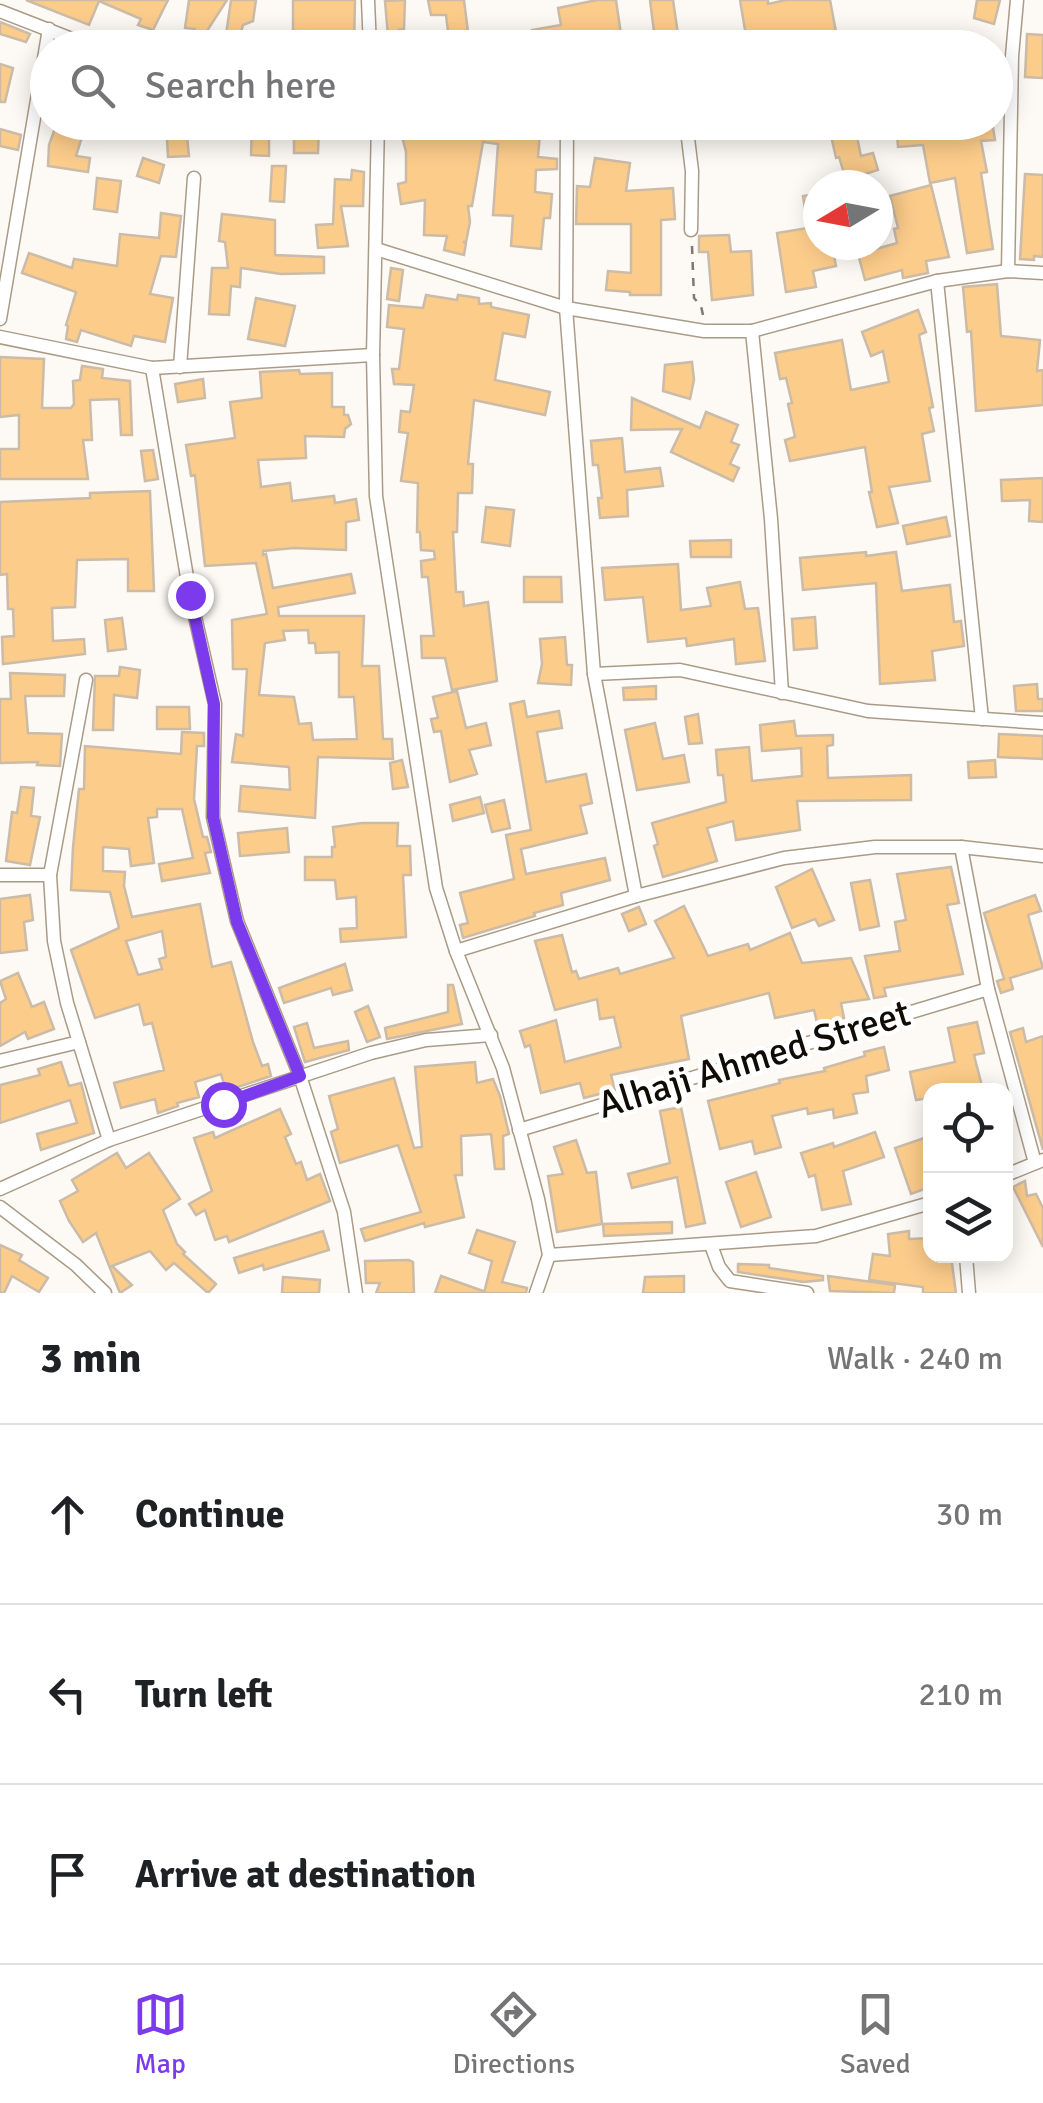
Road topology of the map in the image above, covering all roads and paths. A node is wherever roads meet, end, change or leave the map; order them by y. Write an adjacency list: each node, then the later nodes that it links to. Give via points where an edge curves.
1 (368, 0): 5 (street)
2 (1017, 0): 6 (street)
3 (0, 11): 4 (street)
4 (49, 29)
5 (369, 30)
6 (1013, 45)
7 (30, 140): 19 (street)
8 (378, 140): 14 (street)
9 (567, 140): 18 (street)
10 (688, 140): 13 (street)
11 (1010, 140): 15 (street)
12 (194, 178): 24 (street)
13 (691, 230): 20 (path, via 694,298 703,310)
14 (376, 249): 18 (street); 23 (street)
15 (1008, 271): 16 (street); 17 (street)
16 (1043, 274)
17 (937, 281): 21 (street); 29 (street)
18 (566, 308): 20 (street); 26 (street)
19 (0, 319)
20 (704, 331): 21 (street)
21 (752, 332): 28 (street)
22 (0, 338): 25 (street)
23 (373, 355): 24 (street); 36 (street, via 376,496 436,888)
24 (180, 367): 25 (street)
25 (152, 368): 41 (street, via 214,704 213,817 237,922)
26 (594, 674): 28 (street, via 680,670); 35 (street)
27 (86, 680): 34 (street)
28 (782, 693): 29 (street, via 868,711)
29 (982, 720): 30 (street)
30 (1043, 723)
31 (961, 848): 32 (street); 35 (street, via 875,847 784,858); 37 (street)
32 (1043, 856)
33 (0, 875): 34 (street)
34 (50, 876): 39 (street, via 54,942)
35 (636, 896): 36 (street)
36 (456, 950): 38 (street)
37 (988, 989): 42 (street, Alhaji Ahmed Street); 44 (street)
38 (490, 1035): 41 (street, via 426,1040); 42 (street)
39 (79, 1042): 40 (street); 43 (street)
40 (0, 1061)
41 (300, 1076): 43 (street); 53 (street, via 344,1212)
42 (520, 1130): 50 (street)
43 (109, 1140): 46 (street)
44 (1039, 1162): 45 (street)
45 (1011, 1173)
46 (0, 1189)
47 (923, 1205): 49 (street, via 816,1236)
48 (0, 1208): 52 (street)
49 (711, 1245): 50 (street); 55 (street, via 730,1281)
50 (549, 1254): 54 (street)
51 (966, 1263): 56 (street)
52 (105, 1293)
53 (356, 1293)
54 (536, 1293)
55 (807, 1293)
56 (968, 1293)

